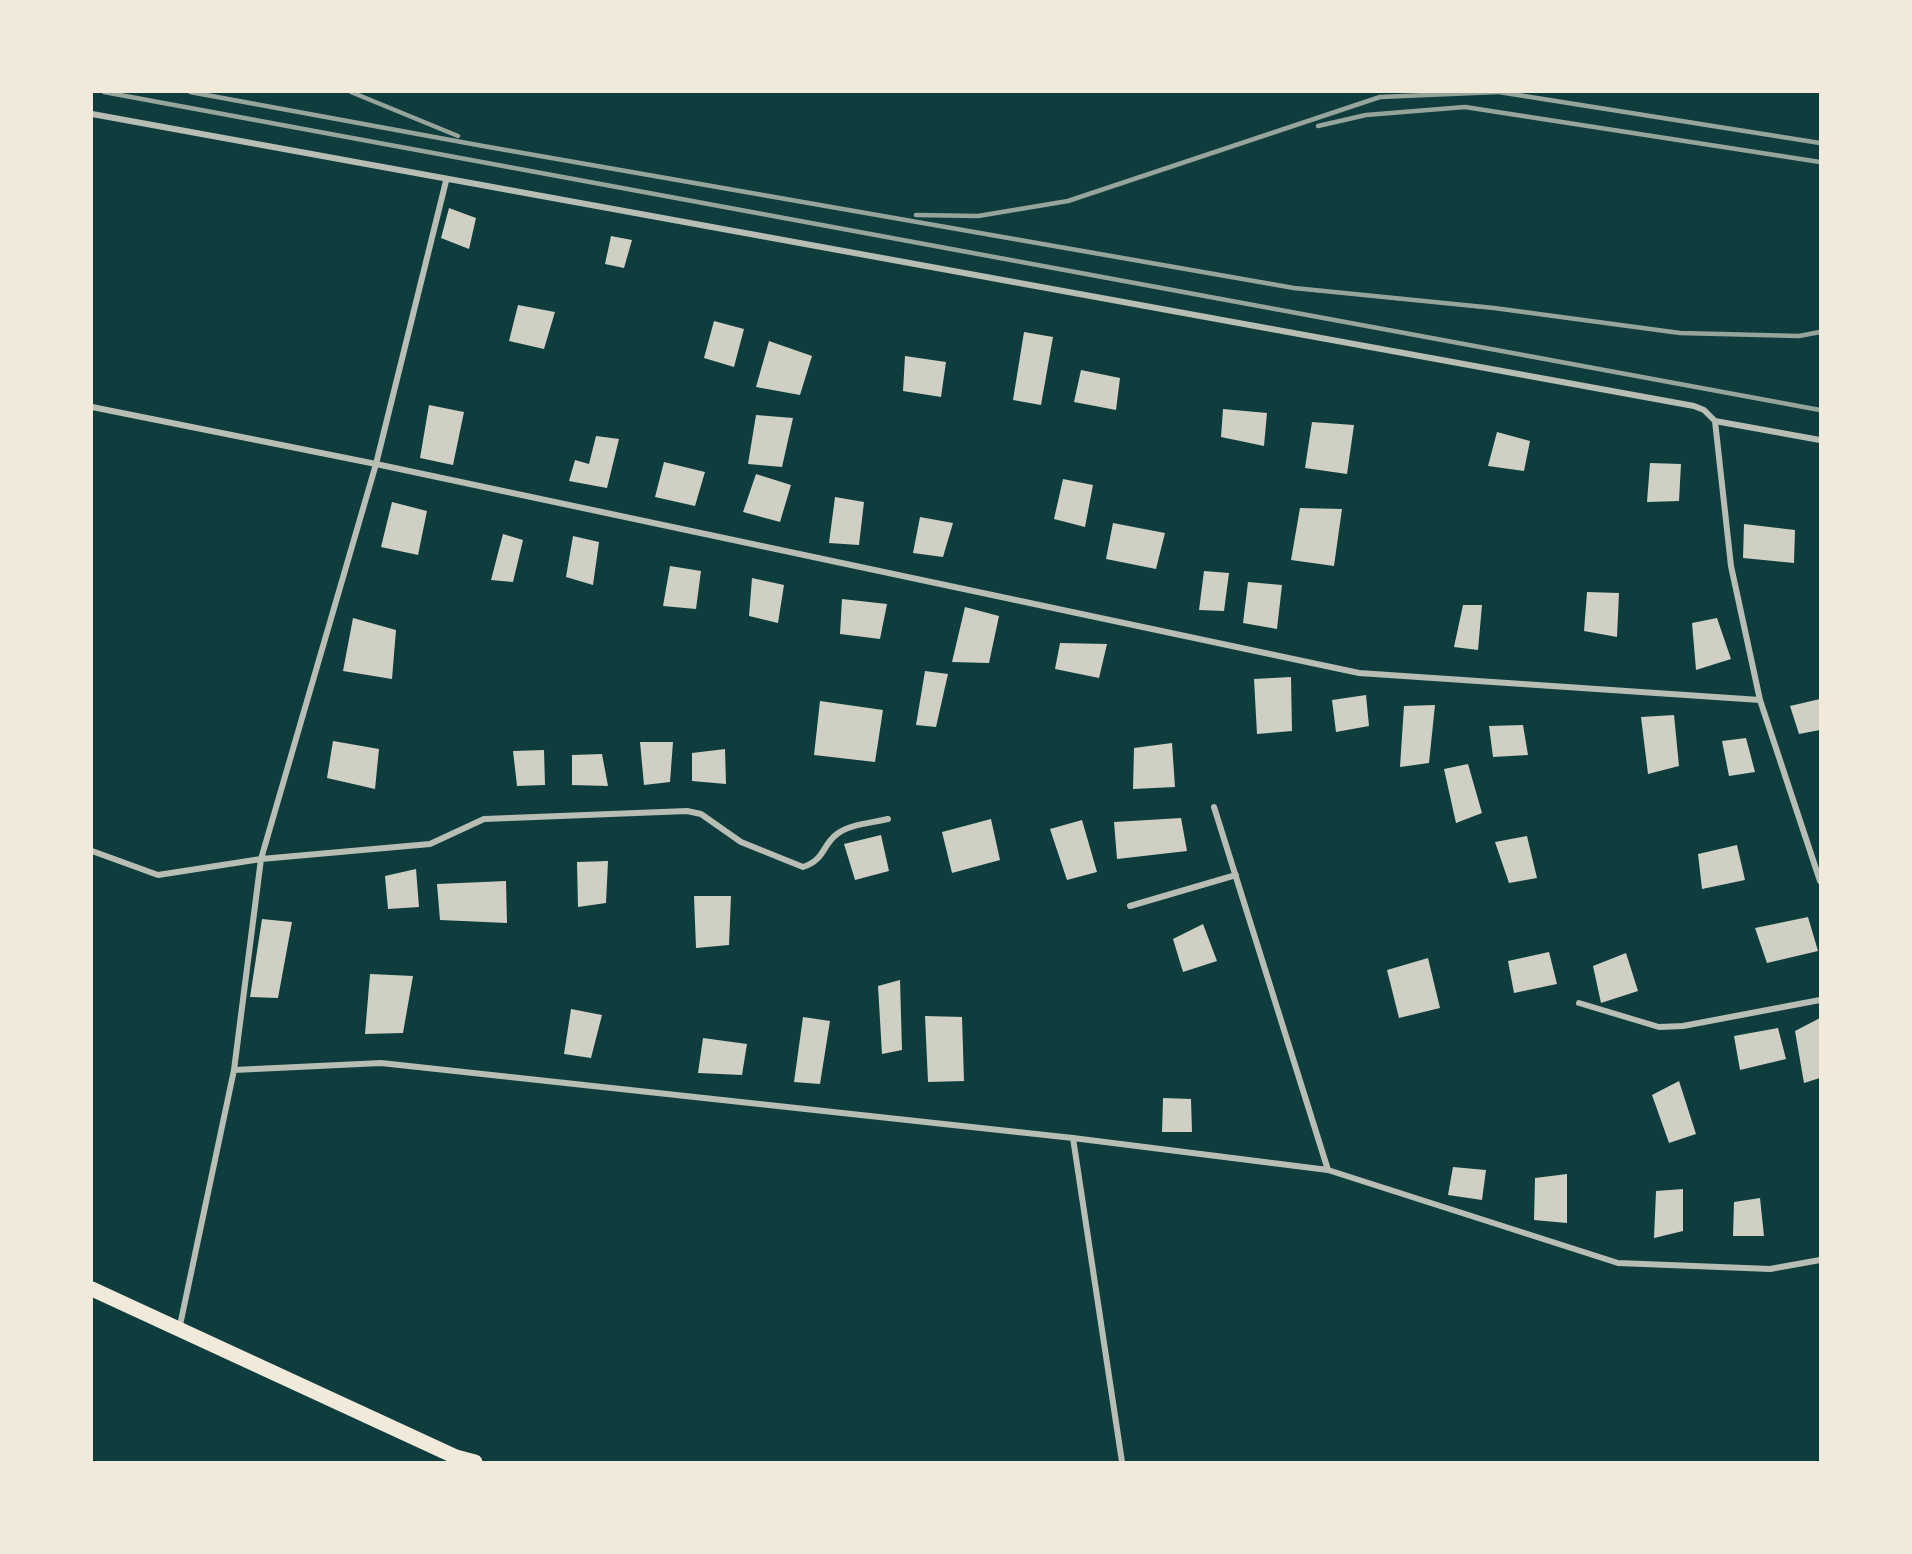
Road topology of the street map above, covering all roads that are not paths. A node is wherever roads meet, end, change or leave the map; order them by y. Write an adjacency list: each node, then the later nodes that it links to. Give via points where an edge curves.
1 (92, 114): 2 (street)
2 (446, 181): 4 (street, via 1683,404 1704,410); 6 (street)
3 (92, 407): 6 (street)
4 (1715, 421): 5 (street); 7 (street, via 1731,566)
5 (1821, 440)
6 (376, 464): 7 (street, via 1359,673); 11 (street)
7 (1760, 700): 13 (street)
8 (1214, 807): 12 (street)
9 (888, 819): 11 (street, via 835,835 815,863 803,867 741,843 701,814 687,811 484,819 430,844)
10 (92, 851): 11 (street, via 158,875)
11 (261, 859): 17 (street)
12 (1236, 875): 14 (street); 19 (street)
13 (1821, 881)
14 (1130, 906)
15 (1821, 1000): 16 (street, via 1659,1027)
16 (1579, 1003)
17 (234, 1070): 18 (street, via 381,1063); 22 (street)
18 (1073, 1138): 19 (street); 24 (street)
19 (1328, 1170): 20 (street, via 1618,1263 1770,1269)
20 (1821, 1260)
21 (92, 1289): 22 (main road)
22 (179, 1330): 23 (main road, via 456,1457)
23 (475, 1462)
24 (1122, 1462)

